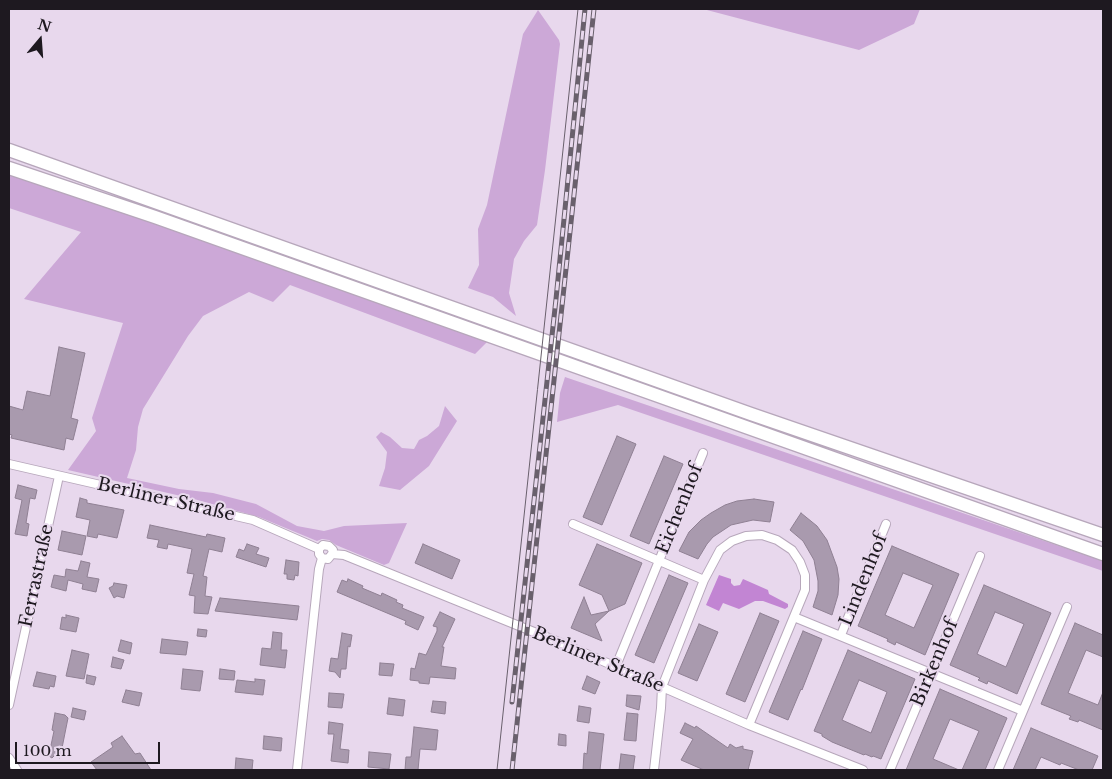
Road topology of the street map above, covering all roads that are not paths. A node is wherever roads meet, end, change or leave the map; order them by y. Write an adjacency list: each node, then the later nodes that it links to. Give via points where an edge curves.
1 (9, 150): 8 (main road, via 778,424)
2 (9, 168): 11 (main road, via 173,223)
3 (703, 453): 14 (street, Eichenhof)
4 (9, 464): 5 (street, Berliner Straße)
5 (59, 476): 9 (street, Berliner Straße, via 253,520); 22 (street, Ferrastraße)
6 (573, 524): 14 (street, Eichenhof)
7 (886, 524): 18 (street, Lindenhof)
8 (1103, 535)
9 (319, 549): 10 (street, Berliner Straße, via 323,545 329,546); 13 (street)
10 (332, 554): 13 (street); 19 (street, Berliner Straße, via 344,555)
11 (1103, 554)
12 (980, 556): 20 (street, Birkenhof)
13 (322, 558): 27 (street)
14 (660, 561): 15 (street); 19 (street)
15 (704, 580): 17 (street, via 720,550 732,541 762,535 777,540 792,550 806,575 805,590); 21 (street)
16 (1067, 607): 23 (street)
17 (794, 617): 18 (street); 24 (street)
18 (841, 635): 20 (street)
19 (616, 666): 21 (street, Berliner Straße)
20 (930, 673): 23 (street); 30 (street, Birkenhof)
21 (662, 687): 24 (street, Berliner Straße); 28 (street)
22 (9, 705)
23 (1023, 711): 31 (street)
24 (749, 725): 29 (street, Berliner Straße)
25 (9, 758): 26 (street)
26 (16, 770)
27 (297, 770)
28 (654, 770)
29 (862, 770)
30 (890, 770)
31 (998, 770)

